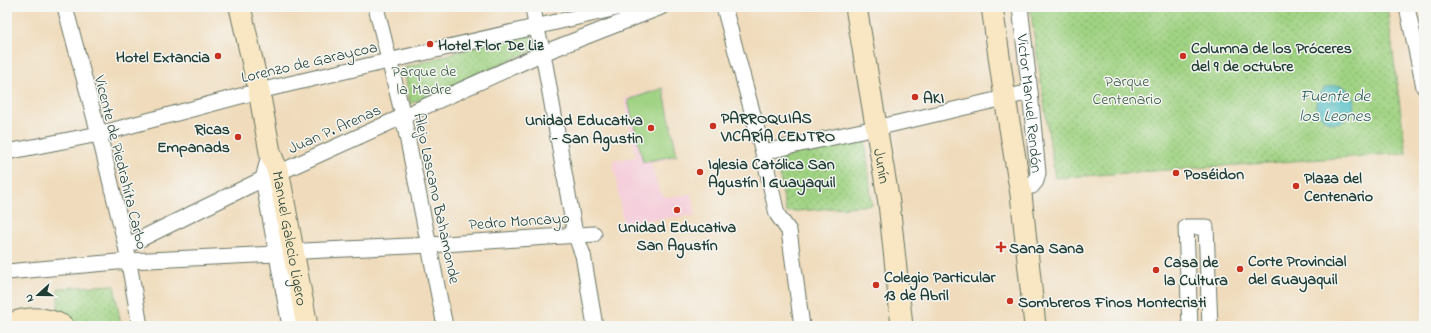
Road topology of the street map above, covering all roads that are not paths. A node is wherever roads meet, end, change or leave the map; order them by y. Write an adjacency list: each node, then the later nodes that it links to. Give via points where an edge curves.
1 (65, 7): 21 (street, Vicente de Piedrahíta Carbo)
2 (240, 7): 16 (street, Manuel Galecio Ligero)
3 (376, 7): 14 (street, Alejo Lascano Bahamonde)
4 (533, 7): 12 (street)
5 (621, 7): 12 (street, Lorenzo de Garaycoa)
6 (661, 7): 13 (street, Juan P. Arenas)
7 (724, 7): 24 (street)
8 (856, 7): 20 (street, Junín)
9 (992, 7): 18 (street, Victor Manuel Rendón)
10 (1020, 7): 17 (street, Victor Manuel Rendón)
11 (1407, 7): 15 (street)
12 (536, 26): 13 (street); 14 (street, Lorenzo de Garaycoa)
13 (543, 53): 19 (street, Juan P. Arenas); 28 (street)
14 (390, 60): 16 (street, Lorenzo de Garaycoa); 19 (street, Alejo Lascano Bahamonde)
15 (1424, 87)
16 (259, 91): 21 (street, Lorenzo de Garaycoa); 23 (street, Manuel Galecio Ligero)
17 (1030, 92): 18 (street); 27 (street, Victor Manuel Rendón, via 1038,173 1032,186)
18 (1005, 98): 20 (street); 27 (street, Victor Manuel Rendón)
19 (403, 116): 25 (street, Juan P. Arenas); 30 (street, Alejo Lascano Bahamonde)
20 (876, 128): 24 (street); 44 (street, Junín, via 889,203)
21 (99, 134): 22 (street, Lorenzo de Garaycoa); 31 (street, Vicente de Piedrahíta Carbo)
22 (7, 152)
23 (270, 152): 26 (street, Manuel Galecio Ligero); 40 (street, Manuel Galecio Ligero, via 279,175)
24 (763, 152): 43 (street, via 778,214 789,231)
25 (287, 169)
26 (263, 179): 31 (street); 33 (street, Manuel Galecio Ligero)
27 (1020, 189): 45 (street, Victor Manuel Rendón)
28 (575, 234): 29 (street, Pedro Moncayo); 30 (street, Pedro Moncayo); 42 (street, via 583,255)
29 (594, 234)
30 (430, 244): 32 (street, Pedro Moncayo); 41 (street, Alejo Lascano Bahamonde)
31 (126, 246): 34 (street, Vicente de Piedrahíta Carbo)
32 (304, 251)
33 (277, 254): 34 (street); 39 (street, Manuel Galecio Ligero)
34 (128, 262): 35 (street); 38 (street, Vicente de Piedrahíta Carbo)
35 (7, 272)
36 (16, 322): 37 (street, via 36,318)
37 (63, 326)
38 (140, 326)
39 (290, 326)
40 (307, 326)
41 (445, 326)
42 (596, 326)
43 (802, 326)
44 (902, 326)
45 (1035, 326)
46 (1190, 326): 47 (street, via 1186,227 1206,227)
47 (1210, 326)

